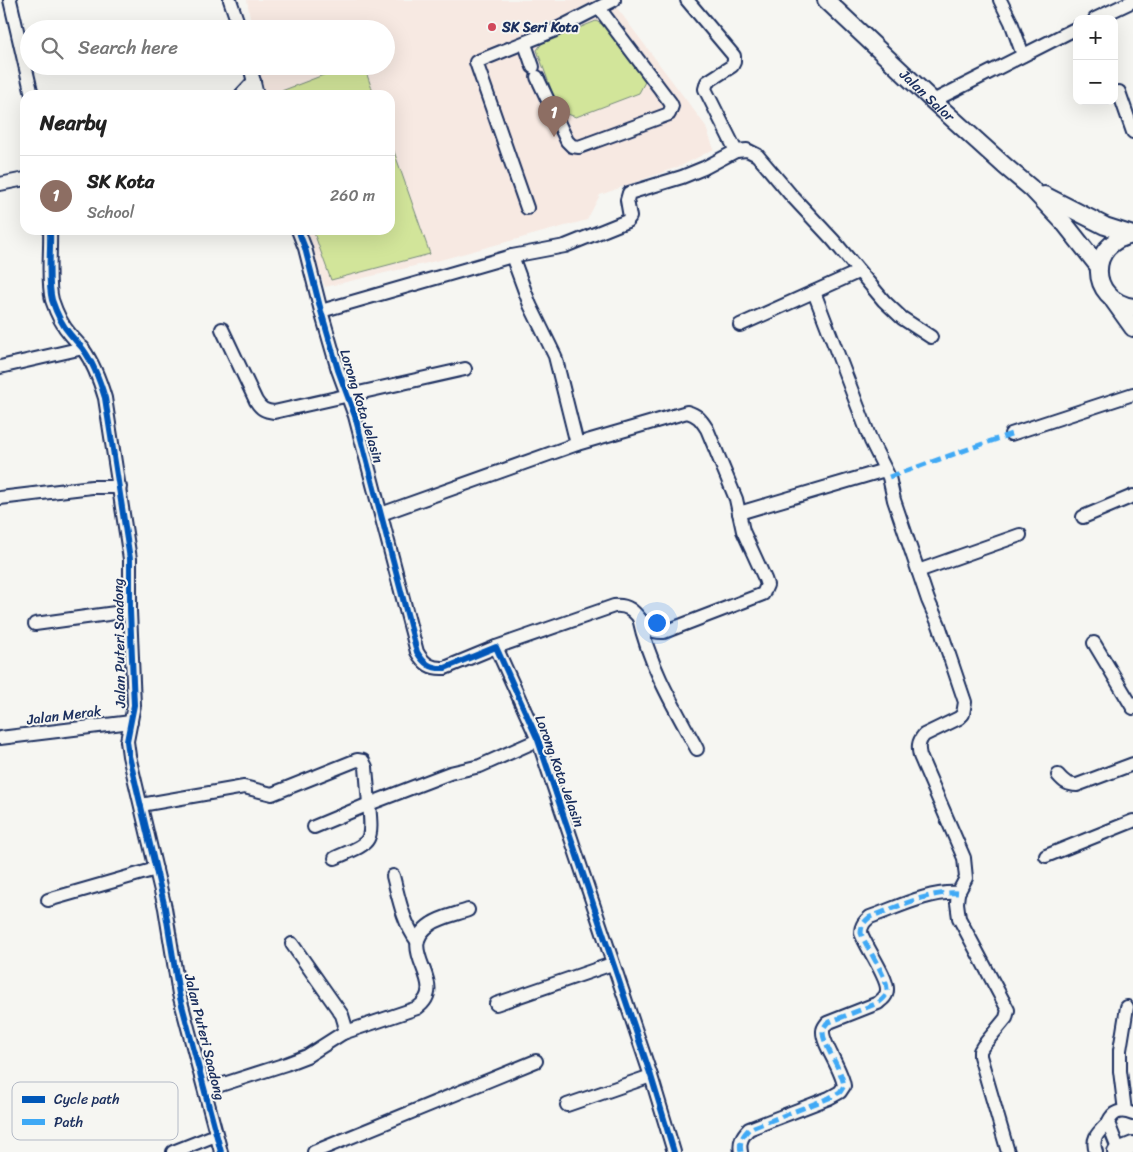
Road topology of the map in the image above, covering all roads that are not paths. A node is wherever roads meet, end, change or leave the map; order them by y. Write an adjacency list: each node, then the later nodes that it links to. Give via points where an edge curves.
1 (10, 0): 12 (street)
2 (230, 0): 10 (street)
3 (614, 0): 8 (street)
4 (687, 0): 24 (street, via 734,56 732,66 707,82 705,89)
5 (826, 0): 22 (main road, Jalan Salor)
6 (1000, 0): 14 (street)
7 (1133, 2): 9 (street)
8 (599, 8): 13 (street); 13 (street, via 670,102 670,114 579,147 572,146 535,72)
9 (1104, 15)
10 (237, 20)
11 (1073, 30): 14 (street)
12 (20, 43)
13 (525, 44): 28 (street, via 476,62)
14 (1023, 55): 22 (street)
15 (27, 75): 18 (street)
16 (252, 75): 17 (street)
17 (254, 81): 19 (street); 20 (street)
18 (31, 90)
19 (246, 90)
20 (255, 90)
21 (1119, 92): 23 (street)
22 (933, 101): 27 (main road, Jalan Salor)
23 (1133, 132)
24 (736, 151): 32 (street, via 682,177 629,193 630,218 624,224 565,246); 34 (street, via 747,150 757,155)
25 (20, 179): 26 (street)
26 (0, 184)
27 (1031, 188): 31 (main road, Jalan Salor, via 1105,226); 33 (main road, Jalan Salor, via 1065,224)
28 (527, 208)
29 (50, 235): 43 (street, Jalan Puteri Saadong, via 53,302 69,334)
30 (300, 235): 38 (street, Lorong Kota Jelasin)
31 (1133, 235): 33 (main road, via 1122,237 1106,248)
32 (512, 256): 38 (street); 49 (street, via 530,305 555,356)
33 (1098, 267): 36 (main road, via 1104,290)
34 (858, 272): 35 (street); 42 (street, via 902,318)
35 (814, 292): 39 (street); 50 (street)
36 (1112, 299): 37 (main road); 40 (main road)
37 (1133, 307)
38 (320, 311): 47 (street, Lorong Kota Jelasin)
39 (740, 325)
40 (1133, 328)
41 (222, 329): 47 (street, via 256,401 266,411)
42 (931, 337)
43 (83, 348): 44 (street); 51 (street, Jalan Puteri Saadong, via 106,398)
44 (0, 367)
45 (465, 369): 47 (street)
46 (1133, 394): 48 (street)
47 (347, 396): 55 (street, Lorong Kota Jelasin)
48 (1011, 434)
49 (578, 444): 54 (street, via 687,412 694,414 701,418 707,429); 55 (street)
50 (885, 470): 54 (street); 58 (street)
51 (120, 487): 53 (street, via 92,487); 59 (street, Jalan Puteri Saadong, via 130,559)
52 (1133, 496): 56 (street)
53 (0, 498)
54 (739, 513): 60 (street, via 743,531 767,585 763,594 664,632 656,633 649,629)
55 (381, 514): 63 (street, Lorong Kota Jelasin, via 421,659 428,666 445,668)
56 (1083, 517)
57 (1020, 535): 58 (street)
58 (918, 571): 79 (street, via 965,702 959,718 924,735 918,747 964,858 966,878)
59 (130, 611): 61 (street); 65 (street, Jalan Puteri Saadong, via 134,705)
60 (638, 617): 63 (street, via 628,607 614,606); 68 (street, via 644,642 668,698)
61 (35, 624)
62 (1094, 643): 64 (street)
63 (496, 647): 67 (street, Lorong Kota Jelasin)
64 (1133, 708)
65 (131, 722): 66 (street, Jalan Merak); 72 (street, Jalan Puteri Saadong, via 127,741)
66 (0, 738)
67 (538, 740): 71 (street, via 480,766 450,773); 84 (street, Lorong Kota Jelasin)
68 (697, 749)
69 (1133, 764): 70 (street, via 1077,785 1070,785)
70 (1058, 775)
71 (369, 804): 72 (street, via 366,767 363,761 357,760 272,794 244,787); 74 (street); 76 (street, via 371,827 365,844)
72 (141, 805): 77 (street, Jalan Puteri Saadong)
73 (1133, 822): 75 (street)
74 (314, 827)
75 (1046, 856)
76 (335, 858)
77 (156, 869): 80 (street); 90 (street, Jalan Puteri Saadong, via 179,994)
78 (393, 876): 82 (street, via 403,913)
79 (958, 893): 100 (street, via 944,892 870,916 861,927 861,933 886,980 888,992 878,1002 826,1023 823,1031 826,1042 843,1076 844,1086 829,1098 749,1129 742,1135); 101 (street, via 962,925 1008,1010 1006,1018 980,1051)
80 (48, 900)
81 (468, 910): 82 (street, via 431,924)
82 (417, 941): 87 (street, via 416,950 429,987 424,1003)
83 (292, 944): 87 (street, via 342,1016)
84 (612, 964): 85 (street); 89 (street, Lorong Kota Jelasin)
85 (496, 1004)
86 (1127, 1007): 92 (street, via 1120,1070)
87 (343, 1033): 90 (street, via 307,1056)
88 (536, 1061): 98 (street)
89 (651, 1076): 91 (street); 99 (street, Lorong Kota Jelasin)
90 (205, 1090): 94 (street, Jalan Puteri Saadong)
91 (567, 1105)
92 (1129, 1112): 93 (street, via 1117,1112)
93 (1108, 1123): 95 (street); 102 (street, via 1095,1135)
94 (216, 1135): 96 (street); 97 (street, Jalan Puteri Saadong)
95 (1122, 1149)
96 (173, 1152)
97 (221, 1152)
98 (314, 1152)
99 (674, 1152)
100 (741, 1152)
101 (1008, 1152)
102 (1096, 1152)

